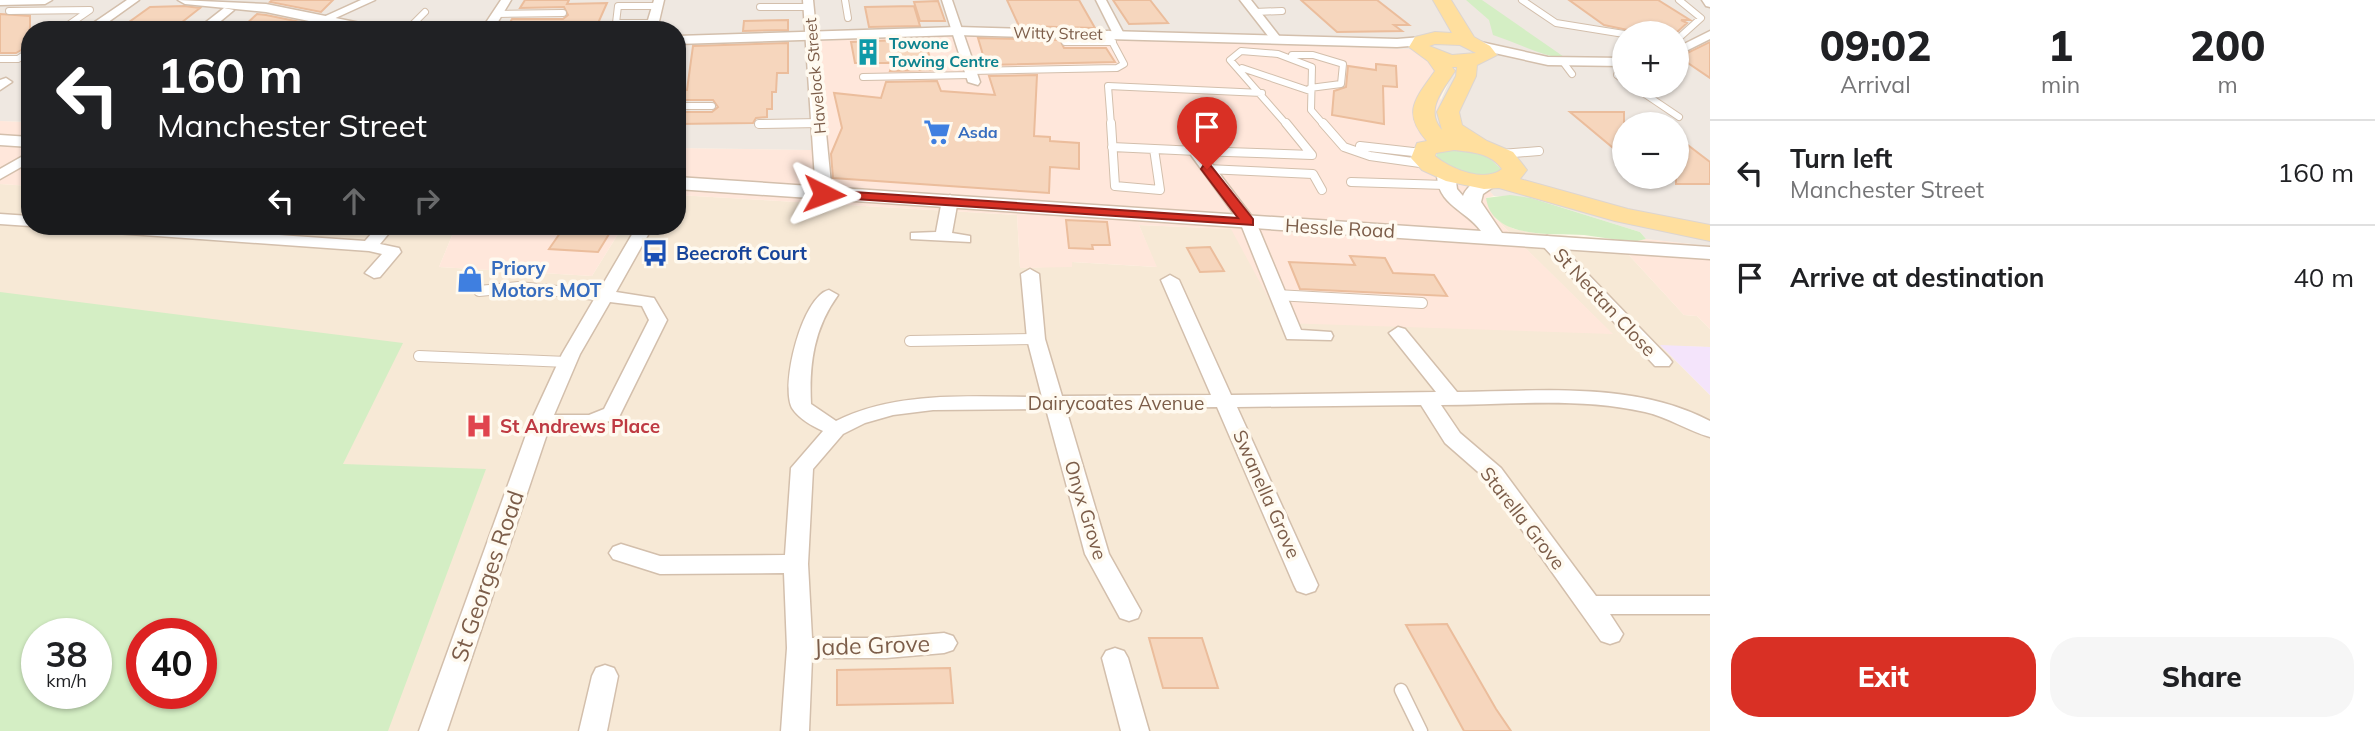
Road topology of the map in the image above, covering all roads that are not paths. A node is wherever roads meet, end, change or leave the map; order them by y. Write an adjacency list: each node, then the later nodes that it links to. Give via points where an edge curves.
1 (45, 0): 19 (street)
2 (134, 0): 29 (street)
3 (185, 0): 16 (street)
4 (370, 0): 27 (street)
5 (506, 0): 25 (street)
6 (845, 0): 26 (lane)
7 (947, 0): 37 (street)
8 (1101, 0): 40 (street)
9 (1245, 0): 23 (street)
10 (1426, 0): 45 (main road, via 1435,23)
11 (1442, 0): 47 (main road)
12 (1522, 0): 38 (lane, via 1556,23)
13 (1679, 0): 36 (lane, via 1701,18)
14 (1707, 0): 18 (street)
15 (659, 3): 34 (lane, via 618,6); 35 (street)
16 (227, 4): 27 (street); 30 (street)
17 (808, 4): 20 (lane); 41 (street, Havelock Street)
18 (1710, 4)
19 (5, 6): 28 (lane, via 90,10)
20 (760, 7)
21 (1282, 11): 23 (lane)
22 (425, 12): 32 (lane)
23 (1255, 12): 42 (street)
24 (563, 13): 25 (lane)
25 (498, 14): 33 (street)
26 (848, 18)
27 (325, 19): 31 (street)
28 (74, 21)
29 (102, 21)
30 (211, 21)
31 (334, 21)
32 (416, 21)
33 (493, 21)
34 (616, 21)
35 (654, 21)
36 (1689, 29)
37 (957, 31): 40 (street, Witty Street); 41 (street, Witty Street); 55 (street)
38 (1612, 32)
39 (1706, 36): 46 (street)
40 (1113, 37): 42 (street, Witty Street); 44 (lane); 55 (lane, via 1124,64 1117,68)
41 (811, 38): 43 (street, Witty Street); 63 (street, Havelock Street)
42 (1276, 39): 45 (street, Witty Street)
43 (686, 40)
44 (1065, 42)
45 (1428, 46): 47 (main road); 73 (main road, via 1445,71 1426,99 1422,115)
46 (1689, 46)
47 (1472, 52): 51 (street); 74 (main road, via 1448,112 1452,128)
48 (1291, 55): 53 (lane, via 1241,51 1230,60); 57 (lane, via 1312,68); 57 (lane, via 1313,55 1343,64 1341,84)
49 (21, 57): 50 (lane)
50 (0, 59)
51 (1563, 62): 52 (street); 54 (lane)
52 (1612, 62)
53 (1238, 67): 57 (lane); 58 (lane)
54 (1572, 74)
55 (972, 76): 56 (lane)
56 (863, 78)
57 (1310, 90): 65 (lane, via 1311,110)
58 (1262, 93): 68 (lane, via 1108,86); 71 (lane, via 1312,155)
59 (1651, 98): 62 (lane)
60 (686, 106): 61 (lane)
61 (712, 106)
62 (1672, 112)
63 (820, 123): 64 (lane); 80 (street, Havelock Street)
64 (759, 124)
65 (1330, 133): 73 (lane, via 1369,149); 73 (lane, via 1344,147 1370,156)
66 (0, 140): 67 (street)
67 (21, 141)
68 (1112, 147): 69 (lane); 69 (lane, via 1115,186 1160,190)
69 (1154, 149): 71 (lane)
70 (1539, 151): 74 (lane)
71 (1197, 153): 75 (street)
72 (21, 162): 76 (street)
73 (1436, 164): 74 (main road); 74 (main road); 77 (lane); 82 (street, via 1449,195)
74 (1497, 165): 82 (street, via 1474,191 1471,202); 86 (main road, via 1618,204); 87 (main road, via 1624,216)
75 (1207, 169): 79 (lane, via 1297,171 1313,174); 85 (street)
76 (0, 175)
77 (1351, 182)
78 (686, 184): 80 (street, Hessle Road)
79 (1322, 190)
80 (824, 194): 81 (street, Hessle Road)
81 (950, 200): 85 (street, Hessle Road); 93 (street)
82 (1479, 216): 92 (street)
83 (0, 219): 84 (street)
84 (21, 220)
85 (1248, 222): 92 (street, Hessle Road); 103 (street)
86 (1710, 225)
87 (1710, 233)
88 (214, 235): 96 (street)
89 (379, 235): 96 (street)
90 (640, 235): 104 (street, St Georges Road)
91 (917, 236): 93 (street)
92 (1495, 237): 95 (street, Hessle Road)
93 (943, 238): 94 (street)
94 (964, 239)
95 (1547, 241): 97 (street, Hessle Road); 112 (street, St Nectan Close)
96 (369, 246): 98 (street, via 393,252)
97 (1710, 253)
98 (374, 273)
99 (1030, 274): 108 (street, Onyx Grove)
100 (1170, 280): 115 (street, Swanella Grove)
101 (480, 291): 104 (lane, via 528,288)
102 (829, 295): 118 (street, via 817,308 799,374 801,405 818,421)
103 (1276, 295): 105 (lane); 107 (street, via 1294,335)
104 (604, 296): 111 (street, St Georges Road); 117 (street, via 648,302 658,320 612,413 592,422)
105 (1422, 303)
106 (1398, 333): 113 (street)
107 (1324, 335)
108 (1036, 339): 109 (lane); 116 (street, Onyx Grove)
109 (910, 341)
110 (419, 356): 111 (lane)
111 (567, 362): 117 (street, St Georges Road)
112 (1662, 362)
113 (1453, 400): 114 (street, Dairycoates Avenue); 119 (street, Dairycoates Avenue, via 1618,400 1655,407)
114 (1429, 401): 115 (street, Dairycoates Avenue); 123 (street, Starella Grove, via 1452,438 1493,473)
115 (1227, 403): 116 (street, Dairycoates Avenue); 122 (street, Swanella Grove)
116 (1055, 404): 118 (street, Dairycoates Avenue, via 933,404 892,409); 125 (street, Onyx Grove, via 1097,554)
117 (541, 421): 132 (street, St Georges Road)
118 (836, 429): 121 (street, Dairycoates Avenue, via 802,468)
119 (1710, 430)
120 (621, 553): 121 (street, via 660,565)
121 (796, 564): 128 (street, Dairycoates Avenue)
122 (1307, 584)
123 (1588, 605): 124 (street); 126 (street, Starella Grove)
124 (1710, 605)
125 (1129, 611)
126 (1610, 634)
127 (944, 643): 128 (street, Jade Grove)
128 (800, 648): 134 (street, Dairycoates Avenue)
129 (1115, 658): 135 (street)
130 (605, 676): 133 (street)
131 (1401, 690): 136 (lane)
132 (433, 731)
133 (593, 731)
134 (794, 731)
135 (1136, 731)
136 (1421, 731)

